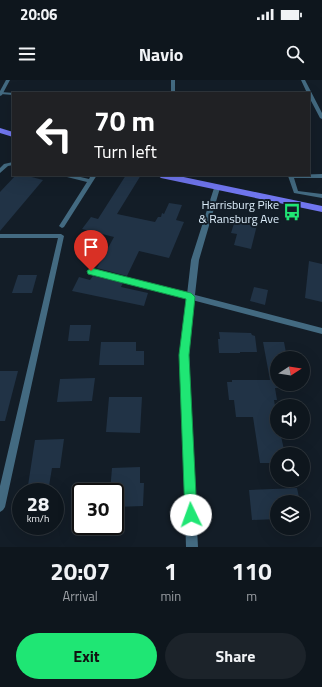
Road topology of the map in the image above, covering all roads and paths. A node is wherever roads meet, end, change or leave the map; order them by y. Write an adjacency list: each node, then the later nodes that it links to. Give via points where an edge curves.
1 (8, 80): 6 (street)
2 (172, 80): 4 (street)
3 (303, 80): 5 (street)
4 (173, 92)
5 (309, 92)
6 (0, 94): 7 (lane)
7 (12, 94)
8 (310, 94): 9 (street)
9 (322, 118)
10 (0, 130): 11 (main road)
11 (12, 135)
12 (12, 163): 13 (lane)
13 (0, 171)
14 (69, 176): 18 (lane)
15 (93, 176): 18 (lane)
16 (322, 176): 20 (lane, via 291,176)
17 (176, 177): 19 (main road)
18 (90, 181): 24 (lane)
19 (217, 188): 22 (main road); 27 (street, via 195,260)
20 (296, 192): 21 (lane); 22 (lane)
21 (322, 196)
22 (295, 203): 23 (main road)
23 (322, 209)
24 (62, 226)
25 (0, 236): 29 (lane, via 61,236)
26 (91, 271): 27 (lane)
27 (191, 297): 28 (lane); 30 (street, via 184,355)
28 (322, 331)
29 (0, 506)
30 (192, 547)

